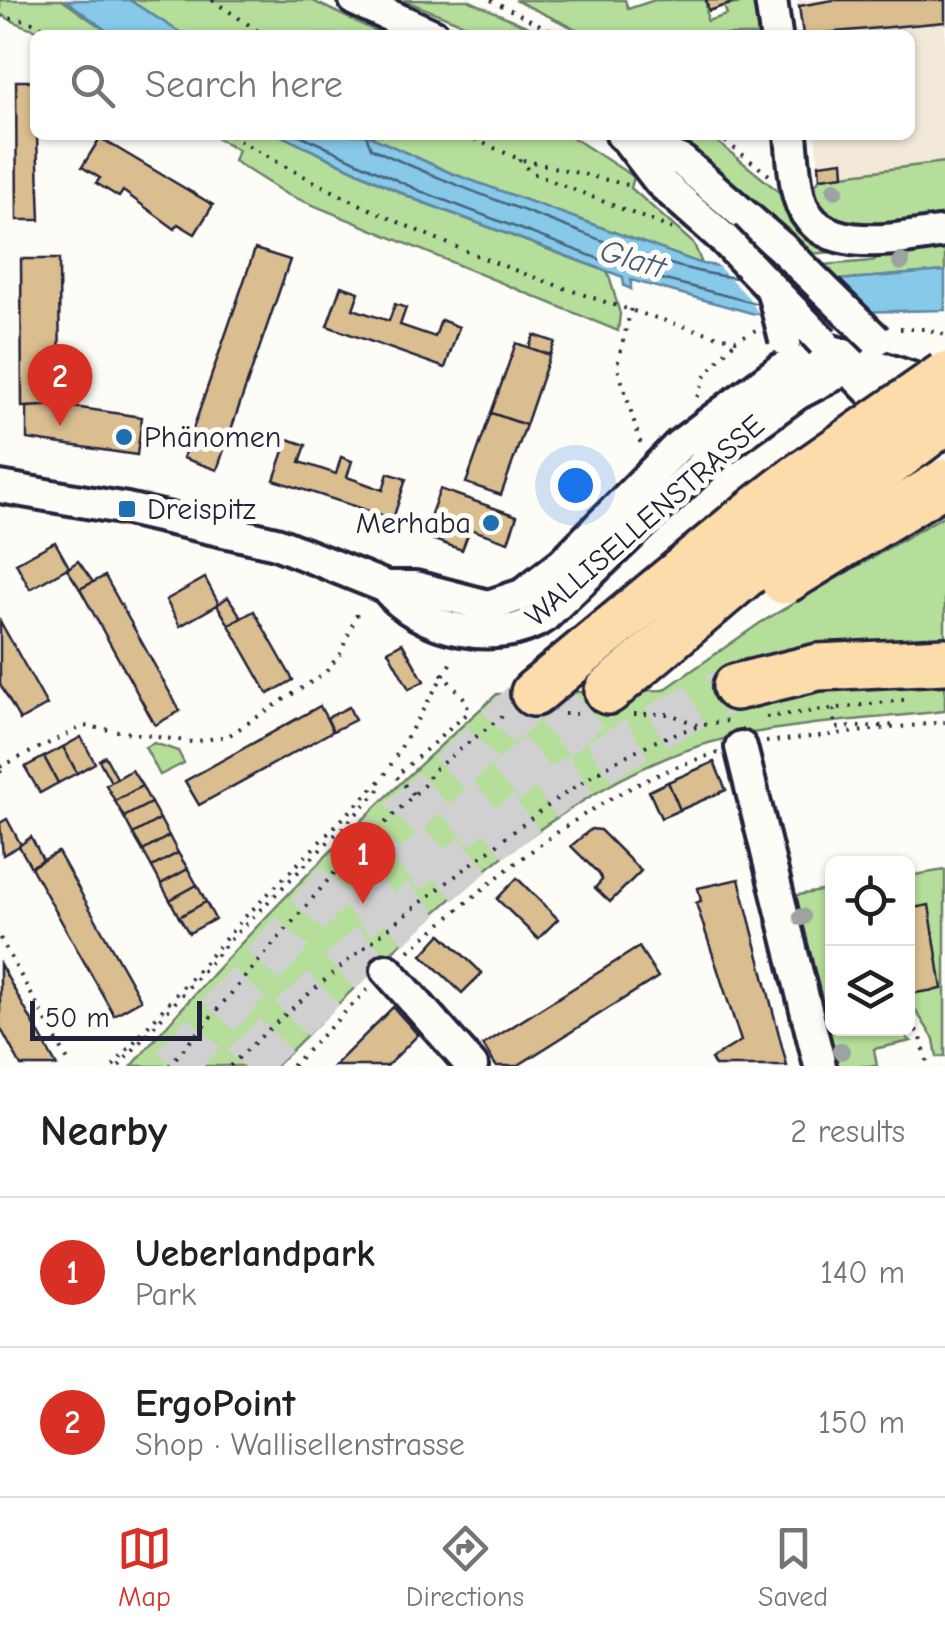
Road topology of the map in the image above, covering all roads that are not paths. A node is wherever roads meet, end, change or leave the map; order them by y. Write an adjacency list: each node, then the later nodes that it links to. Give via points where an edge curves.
1 (354, 0): 3 (street)
2 (771, 0): 4 (street)
3 (421, 30)
4 (775, 30)
5 (627, 140): 9 (street, bridge, via 660,182)
6 (634, 140): 10 (street, bridge, via 682,160 782,248 838,304)
7 (791, 140): 8 (street, via 800,200 822,229 886,240)
8 (945, 232)
9 (773, 289): 10 (street, bridge); 12 (street, WALLISELLENSTRASSE, bridge)
10 (852, 347): 11 (street); 12 (street, WALLISELLENSTRASSE, via 798,361); 15 (street, via 900,421); 19 (street, WALLISELLENSTRASSE, via 712,455 526,629 482,634 428,618 398,603)
11 (936, 368): 13 (street); 18 (highway, bridge, via 896,385 796,478)
12 (766, 378): 19 (street, WALLISELLENSTRASSE, via 694,432 522,595 475,606 416,587)
13 (945, 404)
14 (945, 421): 18 (highway, bridge)
15 (945, 456)
16 (945, 482): 18 (highway, bridge)
17 (0, 487): 19 (street, WALLISELLENSTRASSE, via 276,543)
18 (762, 554): 21 (highway); 22 (highway)
19 (386, 587)
20 (936, 679): 23 (highway, via 818,668)
21 (618, 702)
22 (536, 707)
23 (743, 718): 26 (street)
24 (387, 970): 25 (street)
25 (472, 1066)
26 (820, 1066)

